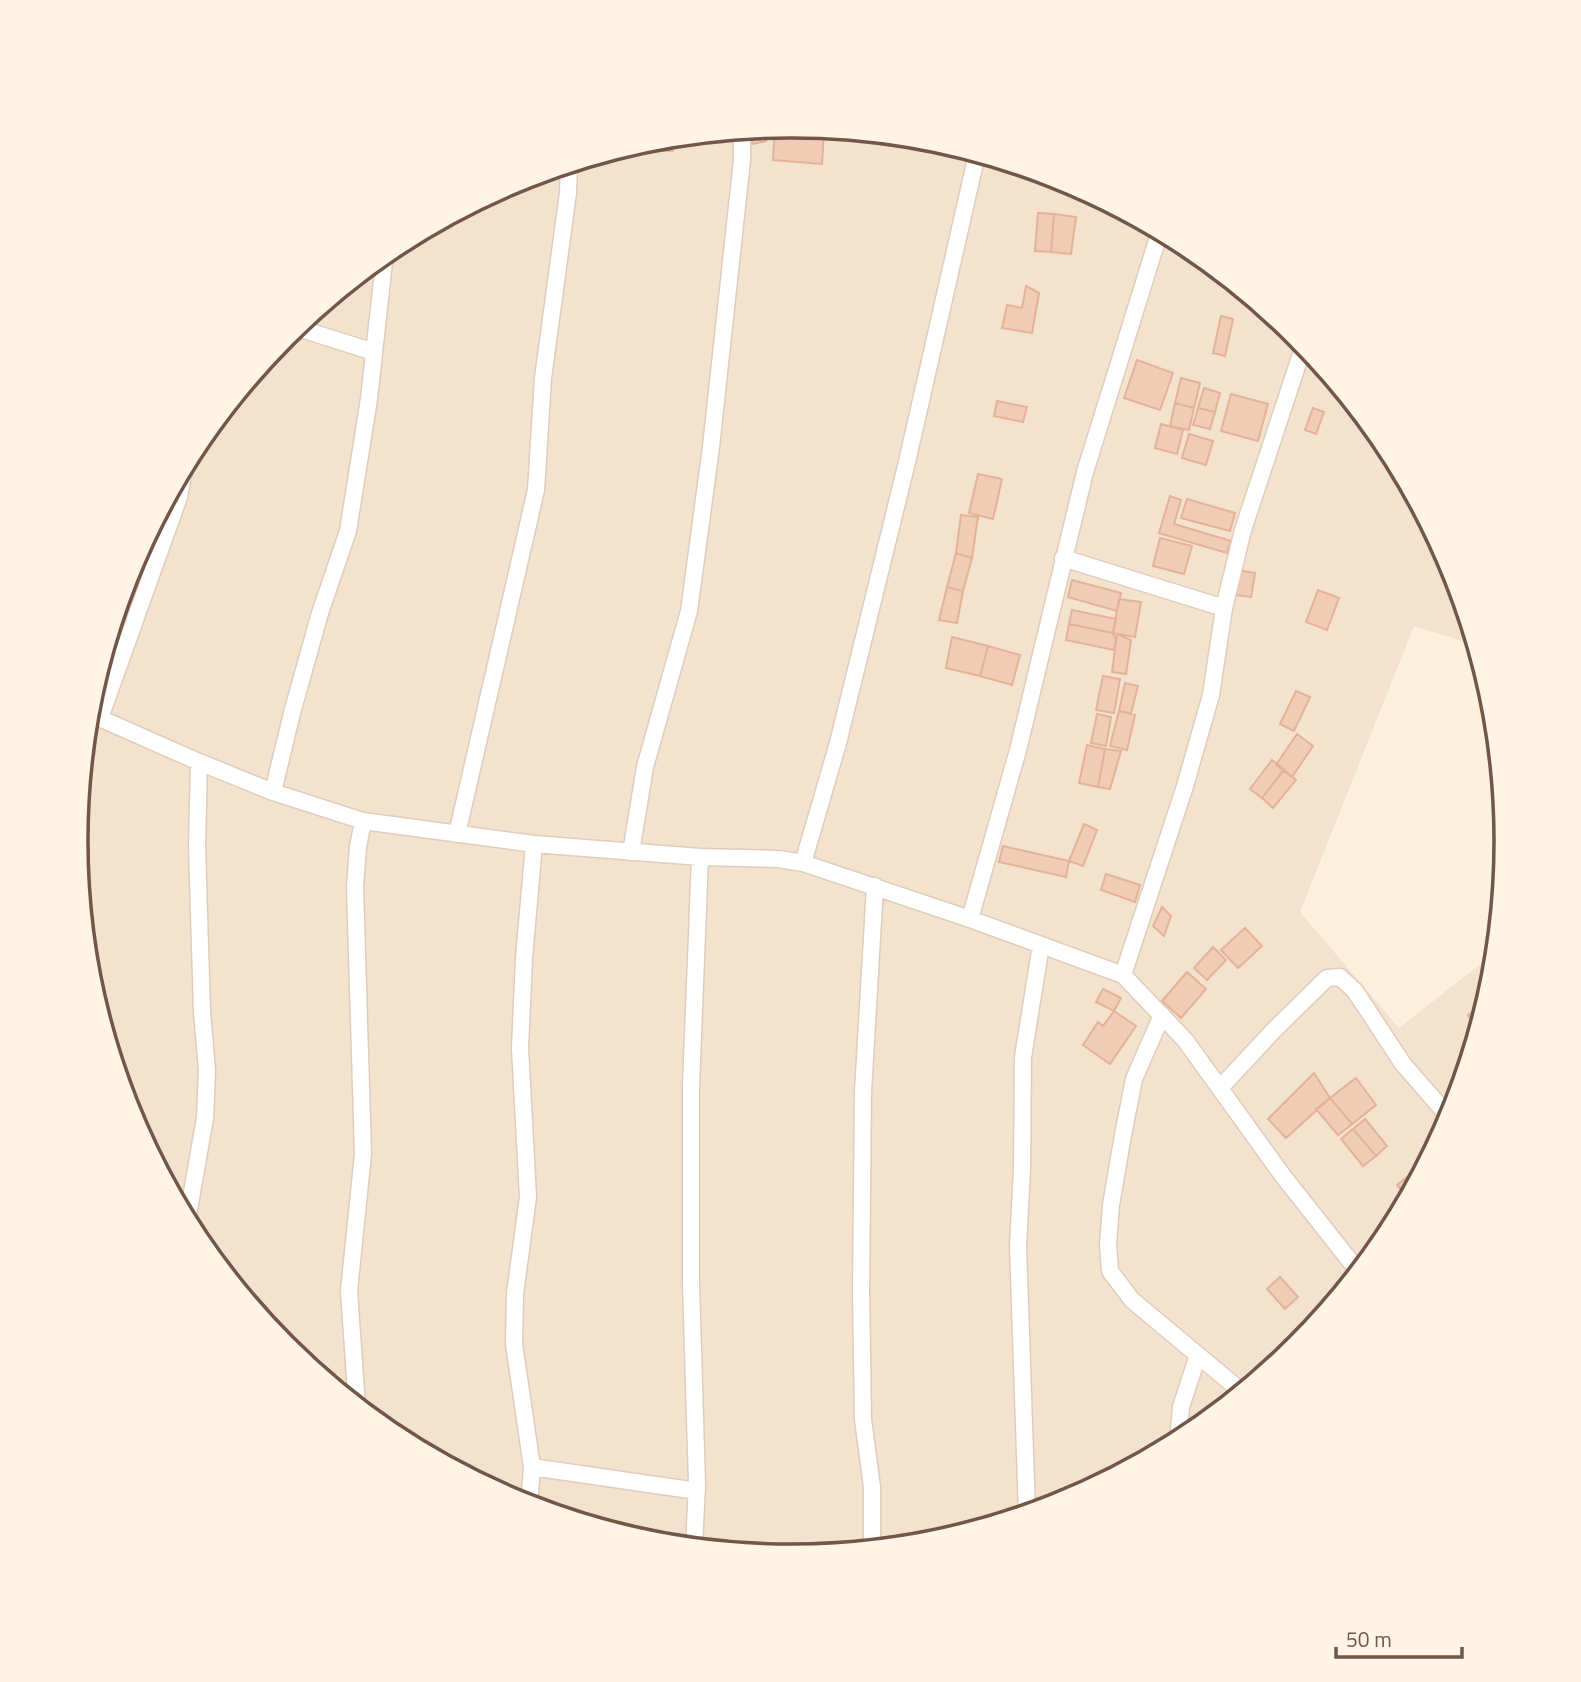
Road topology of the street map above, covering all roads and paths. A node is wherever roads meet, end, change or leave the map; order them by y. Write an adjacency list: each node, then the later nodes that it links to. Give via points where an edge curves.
1 (742, 140): 19 (street, via 711,447 689,611 645,767)
2 (975, 163): 21 (street, via 838,743)
3 (569, 174): 17 (street, via 543,378 536,490)
4 (1157, 241): 10 (street)
5 (383, 268): 7 (street)
6 (307, 331): 7 (street)
7 (374, 352): 15 (street, via 348,531 316,625)
8 (1300, 357): 11 (street, via 1243,530)
9 (179, 494): 12 (street)
10 (1063, 558): 11 (street); 23 (street, via 1018,750)
11 (1224, 607): 25 (street, via 1207,708)
12 (105, 688)
13 (99, 717): 14 (street)
14 (199, 762): 15 (street); 29 (street, via 197,846 207,1070 205,1118)
15 (273, 792): 16 (street)
16 (363, 821): 17 (street); 33 (street, via 355,887 363,1154 349,1291)
17 (457, 834): 18 (street)
18 (534, 844): 19 (street); 35 (street, via 520,1048 528,1197 515,1294 514,1344)
19 (631, 852): 20 (street)
20 (699, 857): 21 (street); 36 (street, via 691,1139)
21 (803, 863): 22 (street)
22 (875, 886): 23 (street); 40 (street, via 863,1092 861,1291 863,1419 872,1487)
23 (970, 919): 24 (street)
24 (1041, 945): 25 (street); 38 (street, via 1023,1057 1018,1246)
25 (1123, 975): 26 (street)
26 (1162, 1015): 27 (street); 31 (street, via 1134,1079 1111,1205 1110,1271 1132,1300)
27 (1220, 1088): 28 (street, via 1327,978 1340,977); 30 (street)
28 (1441, 1108)
29 (190, 1205)
30 (1352, 1263)
31 (1198, 1355): 32 (street); 34 (street)
32 (1235, 1385)
33 (356, 1393)
34 (1179, 1427)
35 (533, 1467): 36 (street); 37 (street)
36 (697, 1491): 39 (street)
37 (530, 1494)
38 (1027, 1503)
39 (695, 1537)
40 (872, 1539)

